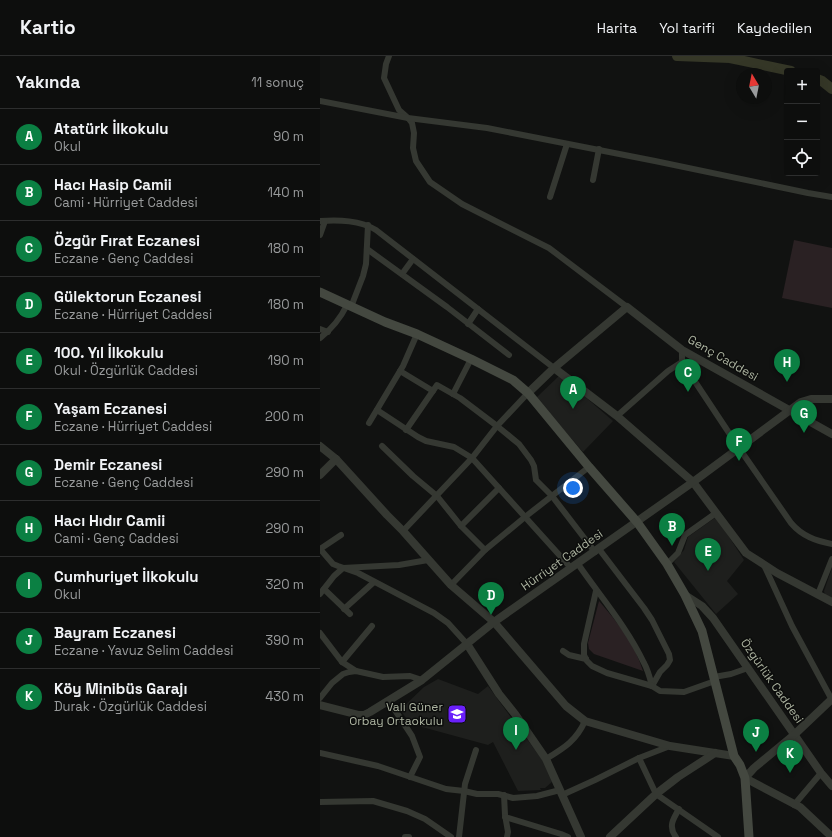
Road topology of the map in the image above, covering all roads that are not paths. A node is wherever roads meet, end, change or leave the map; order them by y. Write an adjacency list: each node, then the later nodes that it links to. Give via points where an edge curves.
1 (389, 56): 3 (street, via 384,78 399,110)
2 (320, 101): 3 (street)
3 (408, 118): 4 (street, via 487,128); 17 (street, via 414,133 416,161 430,182 462,204 549,248)
4 (567, 144): 5 (street); 7 (street)
5 (599, 149): 6 (street); 8 (street)
6 (592, 180)
7 (550, 197)
8 (832, 197)
9 (323, 221): 10 (street); 11 (street)
10 (368, 225): 12 (street); 13 (street)
11 (320, 235)
12 (367, 249): 14 (street); 16 (street, via 363,276)
13 (413, 258): 14 (street); 18 (street)
14 (402, 274): 19 (street)
15 (320, 292): 16 (main road)
16 (349, 306): 21 (street); 22 (main road)
17 (627, 307): 24 (street, Genç Caddesi); 28 (street)
18 (478, 309): 19 (street); 28 (street)
19 (468, 324): 25 (street)
20 (320, 329): 21 (street)
21 (328, 332): 23 (street)
22 (417, 334): 26 (main road); 29 (street)
23 (320, 338)
24 (682, 350): 27 (street); 35 (street, Genç Caddesi)
25 (509, 355)
26 (471, 359): 31 (main road, via 513,380); 32 (street)
27 (682, 362): 36 (street, via 668,371); 43 (street)
28 (554, 368): 31 (street); 36 (street)
29 (400, 371): 30 (street); 34 (street)
30 (433, 391): 32 (street, via 437,385); 39 (street)
31 (528, 393): 38 (street); 46 (main road)
32 (453, 394): 38 (street)
33 (832, 399): 35 (street, Hürriyet Caddesi, via 811,399)
34 (376, 410): 37 (street); 39 (street)
35 (790, 410): 40 (street, Genç Caddesi); 43 (street, Hürriyet Caddesi)
36 (617, 416): 48 (street)
37 (369, 423)
38 (497, 426): 44 (street); 51 (street, via 527,454 534,466 536,480)
39 (406, 430): 44 (street, via 426,441 454,447)
40 (832, 434)
41 (320, 446): 45 (street)
42 (382, 446): 50 (street)
43 (739, 448): 48 (street, Hürriyet Caddesi); 58 (street, via 797,530 805,536)
44 (472, 458): 49 (street); 50 (street)
45 (336, 459): 47 (street); 56 (street)
46 (589, 467): 51 (street); 54 (main road)
47 (320, 475)
48 (693, 482): 52 (street); 54 (street, Hürriyet Caddesi)
49 (499, 488): 53 (street); 55 (street)
50 (437, 496): 55 (street); 56 (street)
51 (552, 496): 53 (street); 61 (street)
52 (716, 513): 65 (street, via 685,535 678,553); 66 (street, via 746,553)
53 (525, 517): 60 (street); 68 (street)
54 (637, 522): 61 (street, Hürriyet Caddesi); 65 (main road)
55 (461, 526): 60 (street)
56 (403, 531): 63 (street)
57 (341, 535): 59 (street)
58 (832, 544)
59 (320, 549): 67 (street, via 333,564)
60 (485, 550): 70 (street)
61 (597, 551): 64 (street, Hürriyet Caddesi); 89 (street, via 644,608 669,654 670,660)
62 (832, 558): 73 (street)
63 (428, 560): 67 (street, via 399,565); 70 (street)
64 (578, 564): 68 (street, Hürriyet Caddesi); 72 (street)
65 (667, 564): 74 (main road)
66 (764, 565): 73 (street); 91 (street, via 792,626)
67 (343, 568): 69 (street); 71 (street)
68 (570, 568): 78 (street, Hürriyet Caddesi)
69 (374, 582): 76 (street); 81 (street, via 434,613 448,623)
70 (451, 585): 78 (street)
71 (322, 591): 76 (street)
72 (596, 591): 83 (street, via 584,644); 89 (street, via 632,641 645,664)
73 (818, 594): 75 (street)
74 (686, 595): 85 (street, Özgürlük Caddesi, via 702,606 713,618); 87 (main road, via 702,631)
75 (832, 602)
76 (344, 609): 77 (street)
77 (350, 614)
78 (494, 622): 81 (street, Hürriyet Caddesi); 94 (street, via 566,706)
79 (372, 626): 84 (street)
80 (320, 633): 84 (street)
81 (466, 644): 88 (street, Hürriyet Caddesi); 102 (street)
82 (564, 650): 83 (street, via 569,655)
83 (586, 659): 89 (street, via 592,666 607,673)
84 (342, 662): 86 (street)
85 (748, 668): 87 (street); 95 (street, Özgürlük Caddesi)
86 (356, 671): 88 (street, via 383,677 410,676); 90 (street, via 343,674)
87 (714, 679): 89 (street, via 684,692 660,691); 100 (main road)
88 (422, 680): 92 (street, Hürriyet Caddesi)
89 (652, 686)
90 (320, 698)
91 (832, 700): 95 (street)
92 (389, 701): 93 (street, Hürriyet Caddesi, via 364,715); 104 (street, via 412,736 420,757)
93 (320, 705)
94 (585, 721): 96 (street); 102 (street, via 580,733 572,741)
95 (794, 734): 103 (street, Özgürlük Caddesi); 105 (street)
96 (670, 746): 99 (street); 101 (street)
97 (476, 750): 107 (street)
98 (320, 753): 104 (street, via 378,766)
99 (715, 753): 100 (street); 109 (street)
100 (734, 756): 105 (main road)
101 (639, 758): 108 (street, via 595,780); 109 (street)
102 (546, 759): 108 (street)
103 (821, 773): 106 (street, Özgürlük Caddesi); 112 (street)
104 (410, 777): 107 (street, via 446,789)
105 (745, 778): 112 (street); 125 (main road)
106 (832, 786)
107 (464, 791): 110 (street); 118 (street)
108 (561, 792): 110 (street, via 513,798); 121 (street)
109 (656, 794): 113 (street); 122 (street)
110 (504, 795): 114 (street)
111 (320, 802): 117 (street, via 373,801 425,819)
112 (794, 805): 126 (street)
113 (679, 810): 123 (street, via 672,822); 124 (street)
114 (505, 817): 119 (street); 120 (street)
115 (405, 837): 116 (street)
116 (409, 837)
117 (451, 837)
118 (459, 837)
119 (507, 837)
120 (568, 837)
121 (581, 837)
122 (610, 837)
123 (676, 837)
124 (718, 837)
125 (749, 837)
126 (832, 837)

